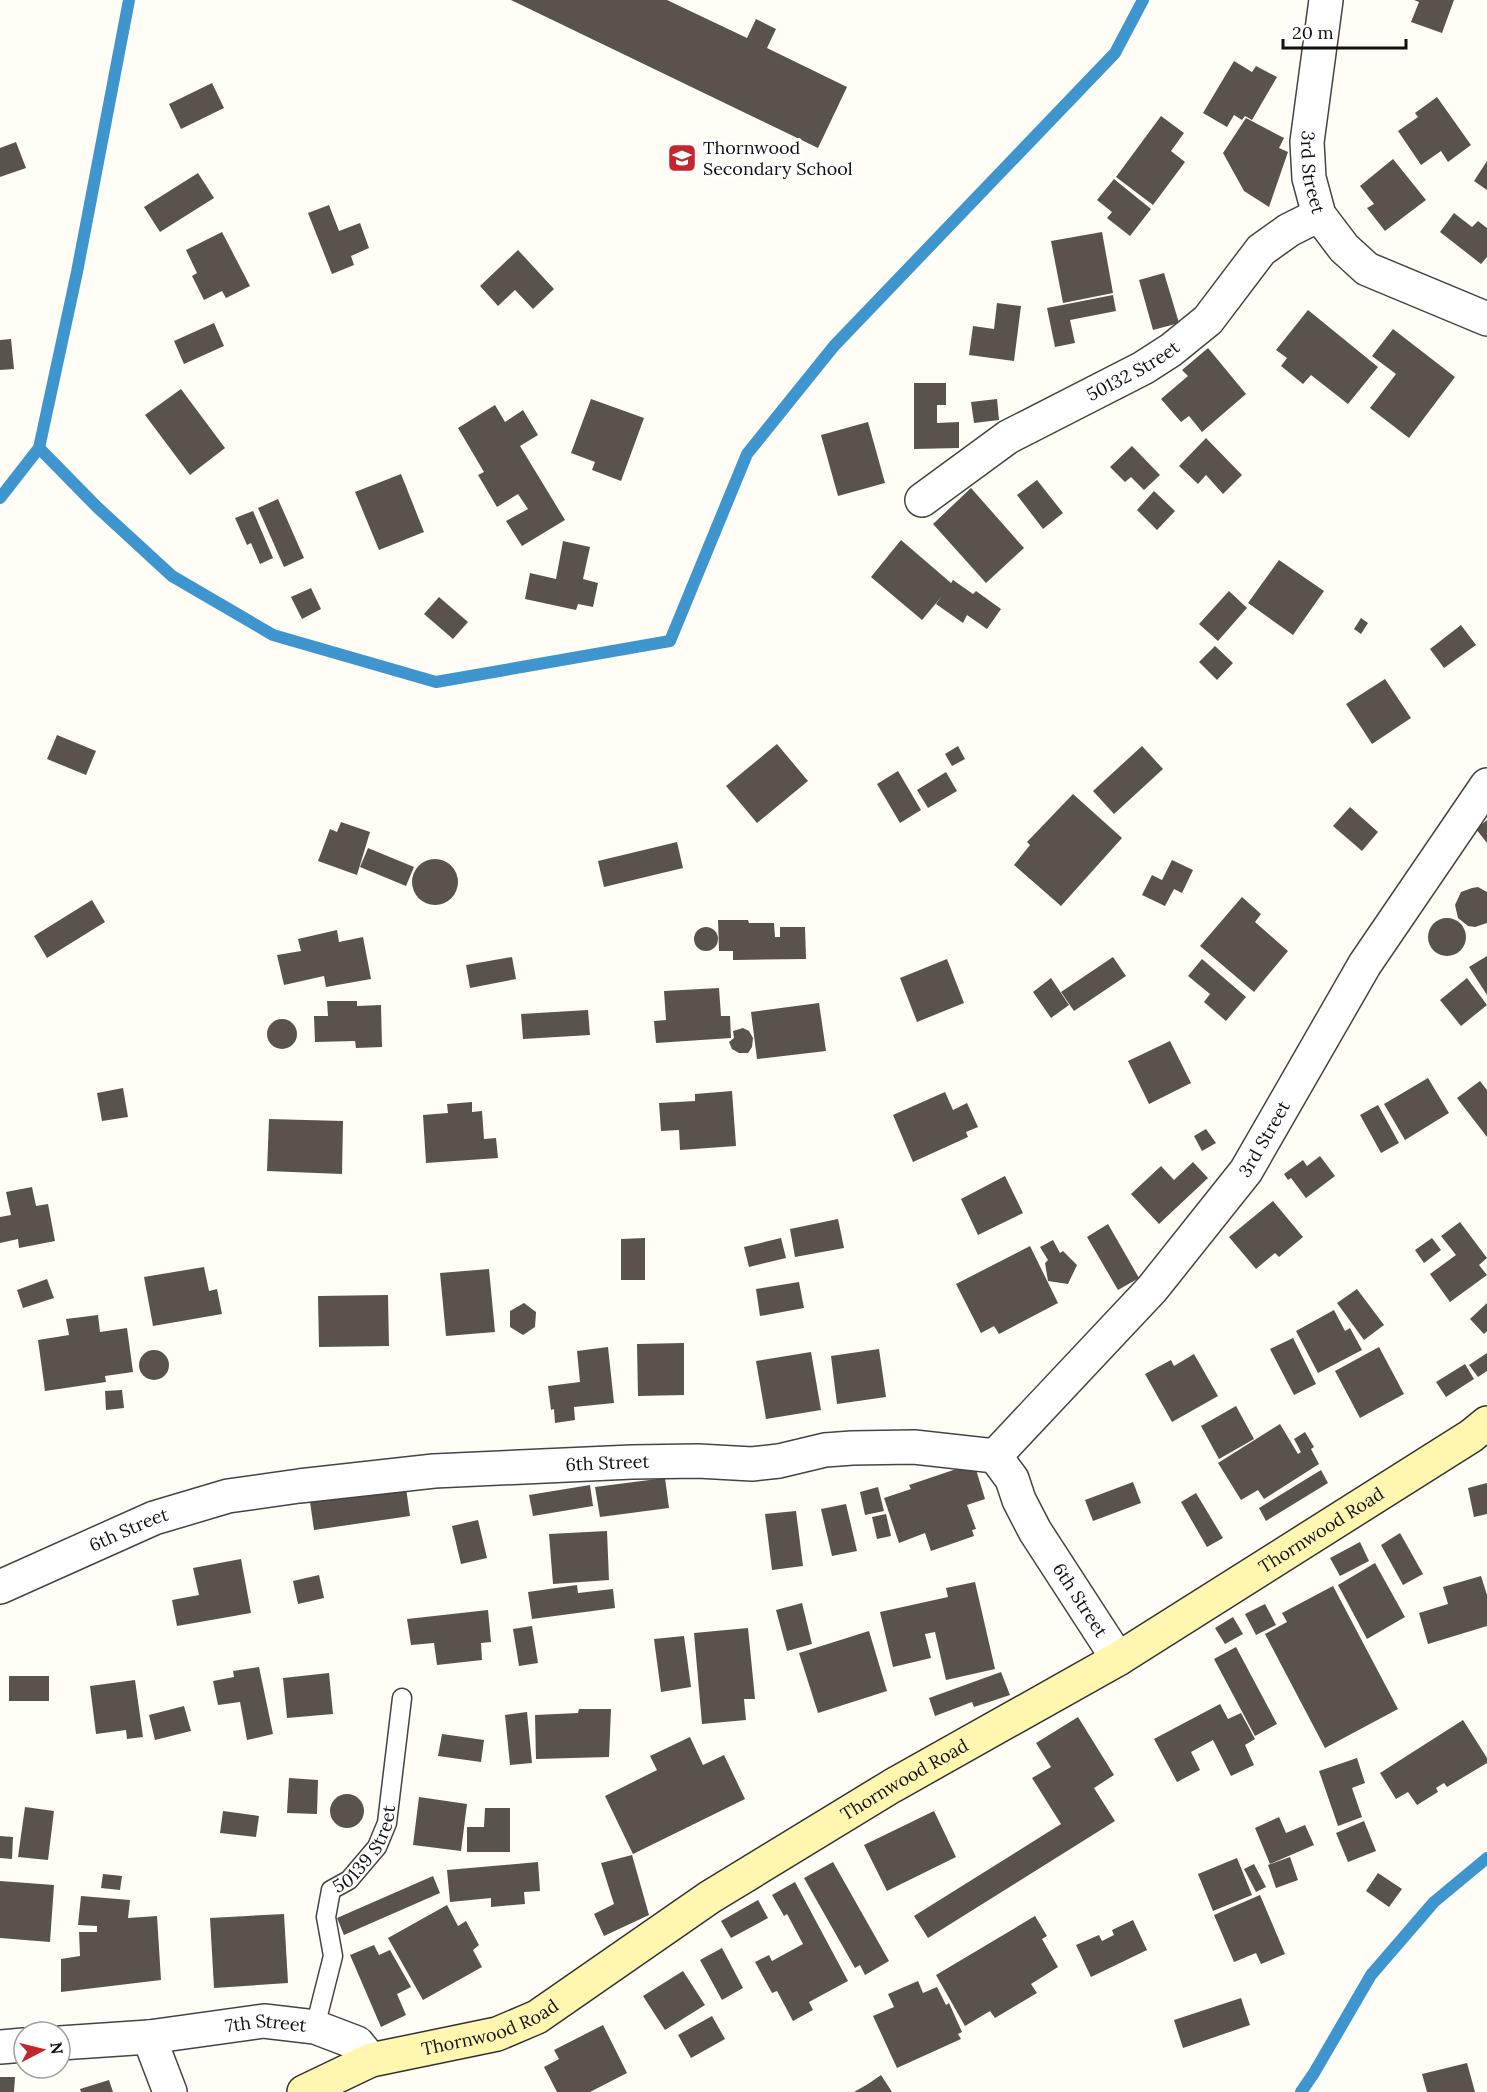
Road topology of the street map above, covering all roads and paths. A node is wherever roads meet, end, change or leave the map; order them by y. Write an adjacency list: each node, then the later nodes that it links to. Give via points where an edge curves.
1 (1326, 0): 2 (street, 3rd Street, via 1307,142 1309,178)
2 (1319, 215): 3 (street, 3rd Street, via 1344,248 1367,269); 4 (street, 50132 Street, via 1261,250 1208,320 1171,351 1008,437)
3 (1487, 319)
4 (922, 500)
5 (1487, 785): 7 (street, 3rd Street, via 1365,964 1246,1171 1152,1289)
6 (1487, 1423): 9 (street, Thornwood Road)
7 (994, 1456): 8 (street, 6th Street, via 914,1447 852,1448 752,1464 632,1462 434,1470 299,1486 228,1496 154,1518); 9 (street, 6th Street, via 1012,1479 1035,1531)
8 (0, 1587)
9 (1118, 1659): 14 (street, Thornwood Road, via 892,1786 710,1897 537,2017 497,2034)
10 (402, 1698): 11 (lane, 50139 Street, via 387,1823 377,1847 349,1881 331,1890 326,1917 333,1956)
11 (315, 2027): 12 (street, 7th Street, via 264,2021); 14 (street, 7th Street, via 357,2043)
12 (149, 2037): 13 (street, 7th Street); 15 (street)
13 (72, 2042)
14 (371, 2060): 16 (street, Thornwood Road)
15 (170, 2092)
16 (304, 2092)

